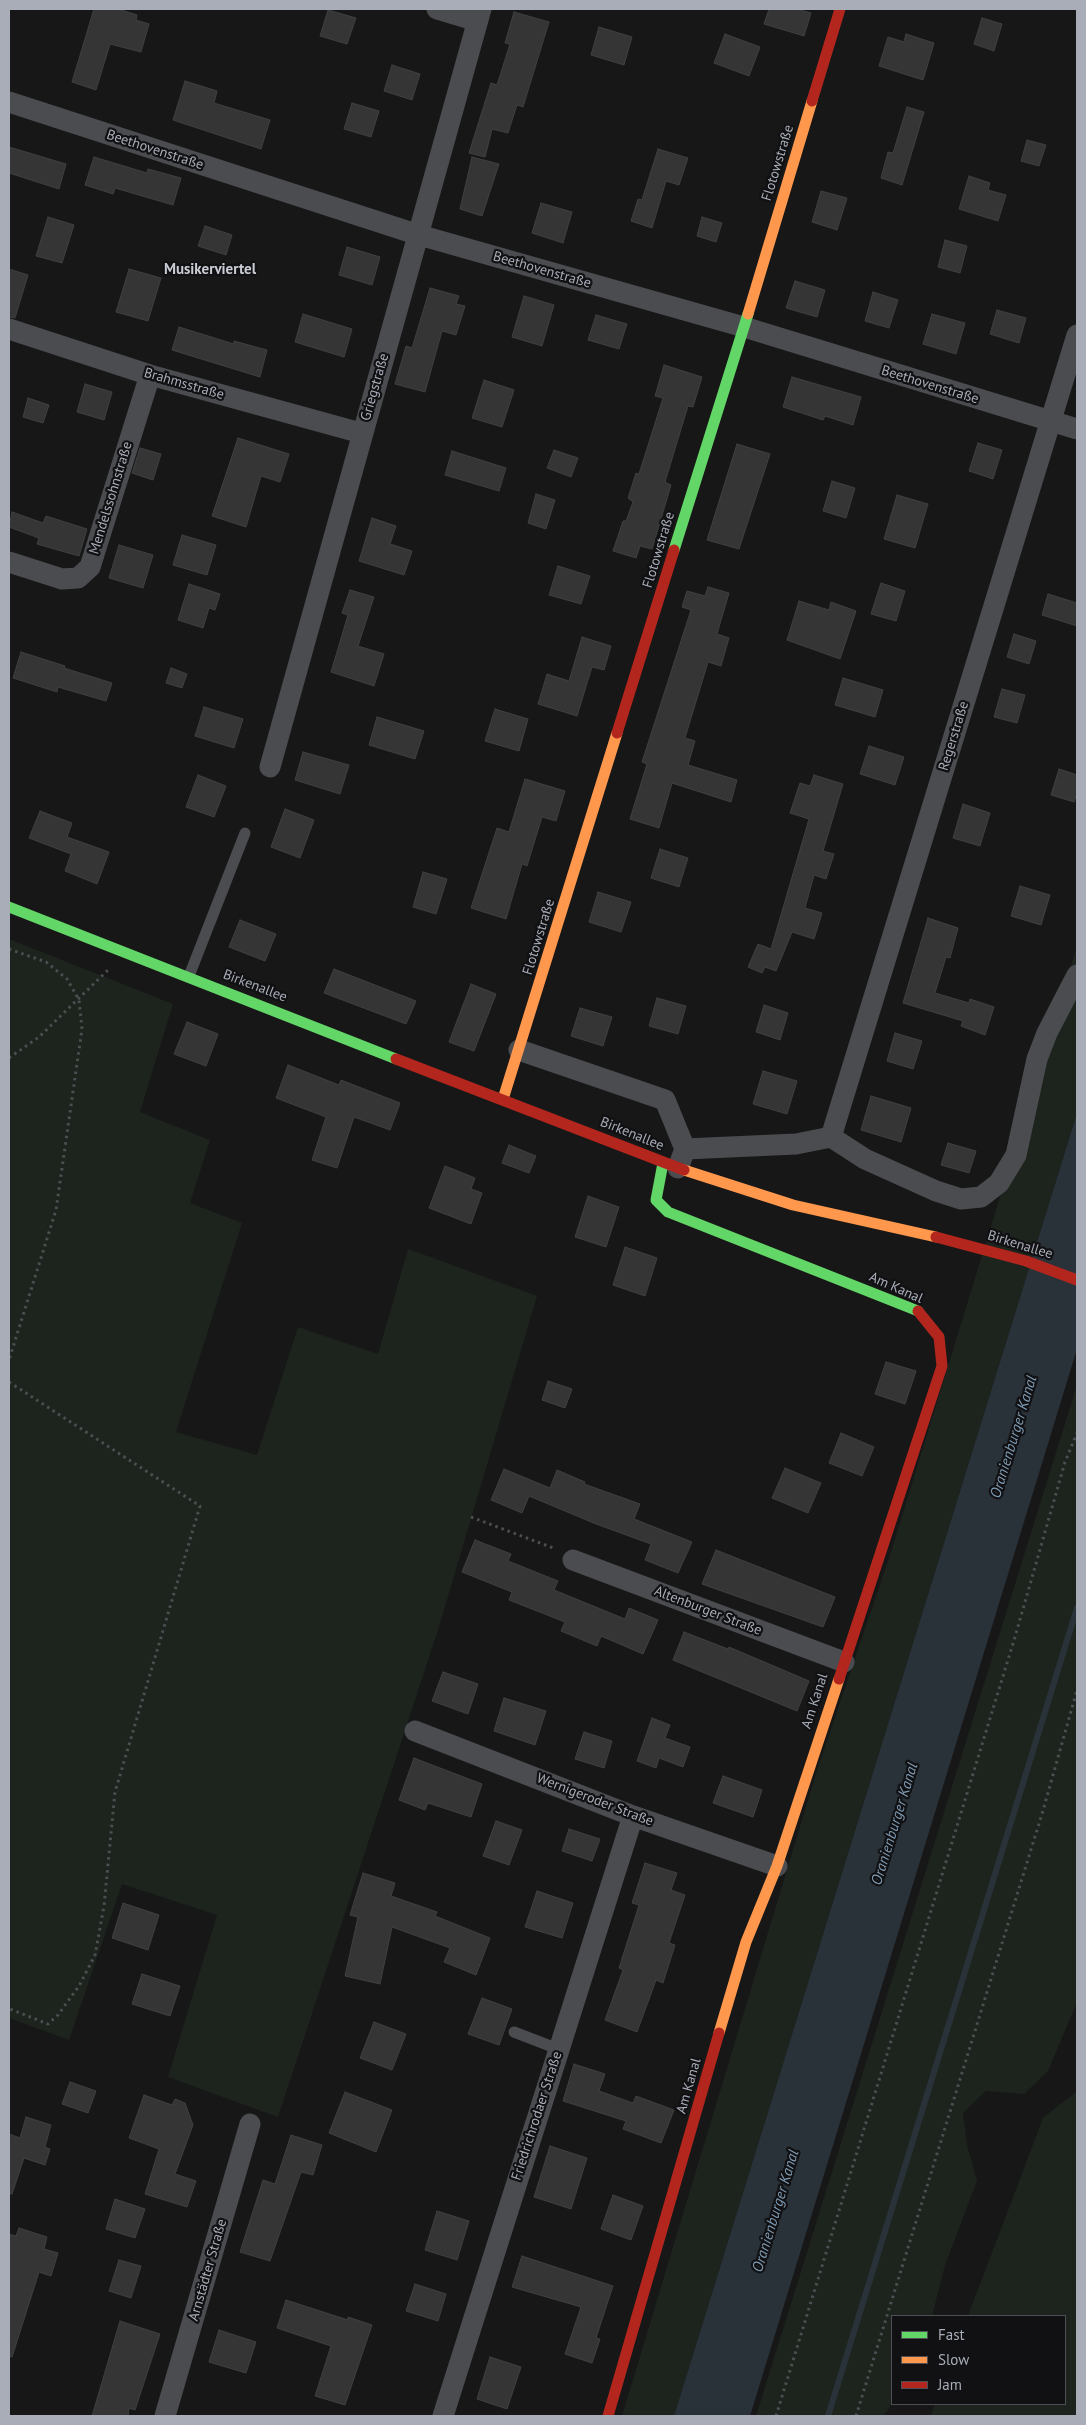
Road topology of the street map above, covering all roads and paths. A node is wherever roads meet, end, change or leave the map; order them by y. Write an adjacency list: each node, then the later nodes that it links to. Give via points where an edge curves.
1 (438, 9): 3 (street)
2 (840, 9): 6 (street, Flotowstraße)
3 (479, 15): 5 (street, Griegstraße)
4 (9, 102): 5 (street, Beethovenstraße)
5 (419, 235): 6 (street, Beethovenstraße); 12 (street, Griegstraße)
6 (744, 328): 10 (street, Beethovenstraße); 22 (street, Flotowstraße)
7 (9, 330): 9 (street, Brahmsstraße)
8 (1077, 335): 10 (street, Regerstraße)
9 (150, 374): 12 (street, Brahmsstraße); 13 (street, Mendelssohnstraße, via 90,567 78,578 62,578)
10 (1050, 422): 11 (street, Beethovenstraße); 25 (street, Regerstraße)
11 (1077, 429)
12 (361, 433): 14 (street, Griegstraße)
13 (9, 562)
14 (270, 766)
15 (245, 834): 20 (lane)
16 (9, 907): 20 (street, Birkenallee)
17 (9, 949): 21 (path, via 46,962 67,979)
18 (114, 964): 21 (path)
19 (1077, 975): 25 (street, via 1037,1059 1016,1155 999,1183 981,1197 961,1199 936,1191 865,1159)
20 (189, 976): 24 (street, Birkenallee)
21 (79, 1000): 23 (path); 28 (path, via 82,1029 56,1210)
22 (519, 1050): 24 (street, Flotowstraße); 26 (street, via 665,1100)
23 (9, 1058)
24 (503, 1099): 26 (street, Birkenallee)
25 (832, 1137): 26 (street, via 796,1144 703,1150)
26 (676, 1160): 27 (street, Birkenallee, via 738,1189 1026,1261); 33 (street, Am Kanal, via 659,1176 656,1200 668,1212 918,1311 938,1337 942,1366)
27 (1077, 1280)
28 (9, 1360)
29 (9, 1382): 38 (path, via 200,1506 114,1792 104,1906 94,1955 79,1986 58,2016 48,2024)
30 (1077, 1433): 45 (path, via 1065,1462 1010,1656)
31 (471, 1517): 32 (path, via 567,1553)
32 (572, 1560): 33 (street, Altenburger Straße)
33 (844, 1662): 37 (street, Am Kanal)
34 (1077, 1690): 46 (path, via 1042,1814)
35 (415, 1731): 36 (street, Wernigeroder Straße)
36 (633, 1816): 37 (street, Wernigeroder Straße); 40 (street, Friedrichrodaer Straße)
37 (776, 1866): 44 (street, Am Kanal, via 746,1942)
38 (9, 2010)
39 (514, 2032): 40 (lane)
40 (558, 2049): 43 (street, Friedrichrodaer Straße)
41 (250, 2124): 42 (street, Arnstädter Straße)
42 (165, 2416)
43 (443, 2416)
44 (608, 2416)
45 (776, 2416)
46 (856, 2416)

